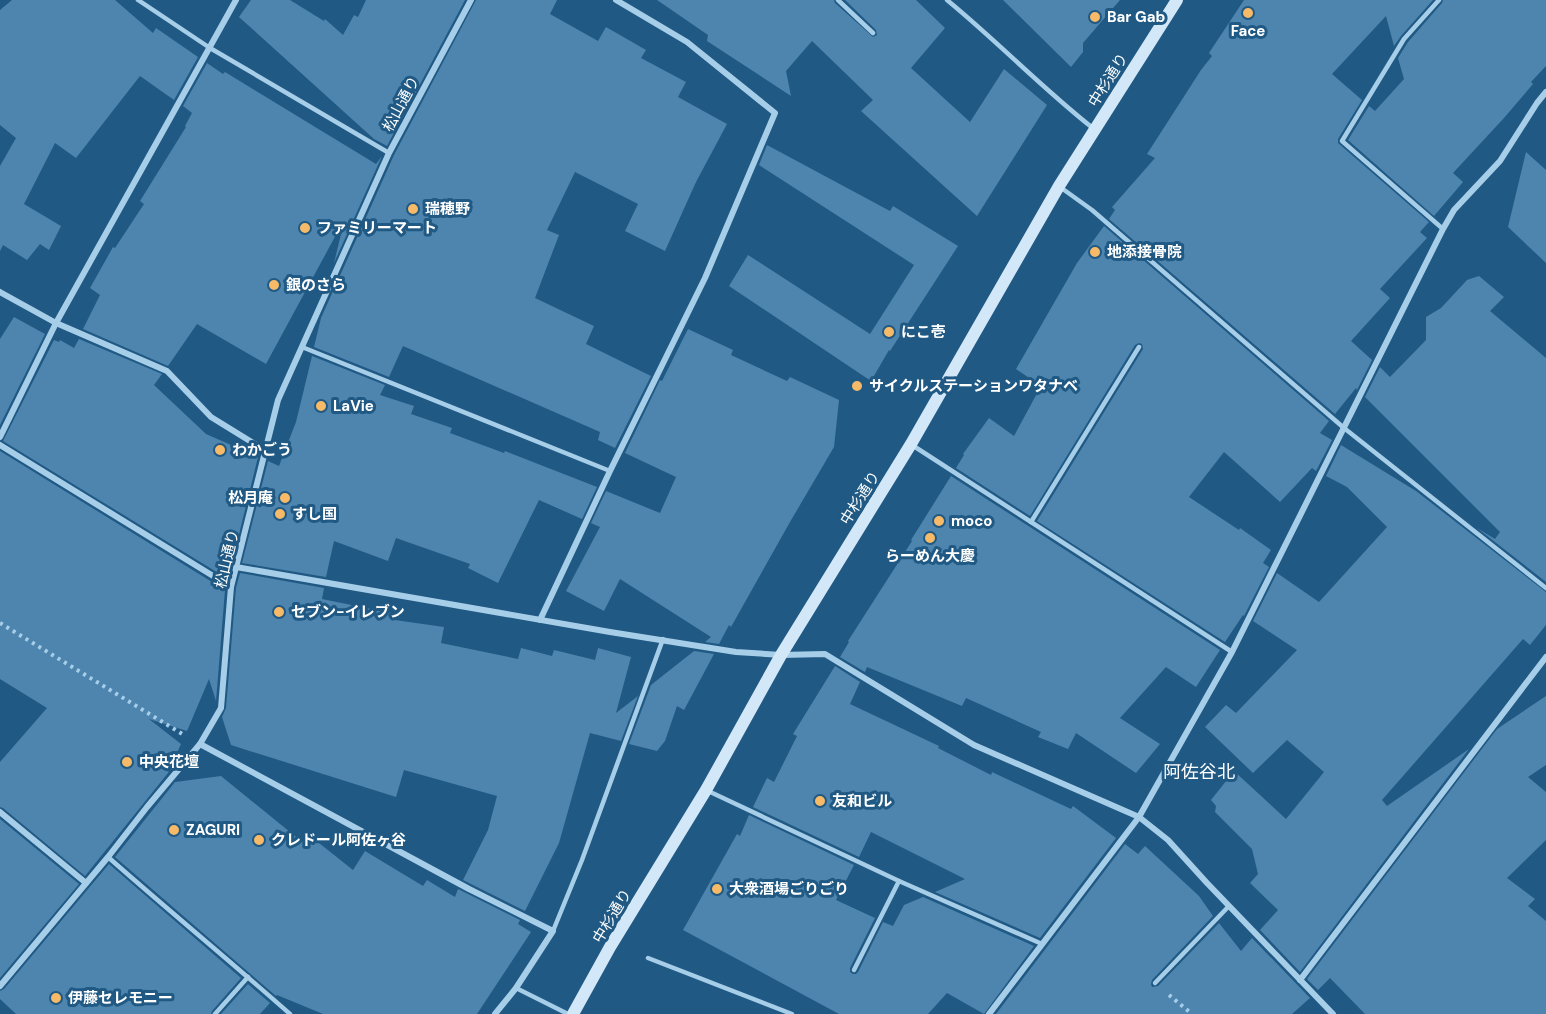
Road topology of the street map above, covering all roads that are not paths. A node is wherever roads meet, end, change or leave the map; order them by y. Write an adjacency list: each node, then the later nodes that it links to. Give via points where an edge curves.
1 (138, 0): 10 (lane)
2 (236, 0): 10 (street)
3 (471, 0): 13 (street, 松山通り)
4 (616, 0): 25 (street, via 687,42 775,113 705,278)
5 (838, 0): 9 (lane)
6 (947, 0): 12 (lane)
7 (1177, 0): 12 (main road, 中杉通り)
8 (1439, 0): 15 (lane, via 1404,39 1342,141)
9 (873, 33)
10 (210, 48): 13 (lane); 17 (street)
11 (1546, 92): 15 (street, via 1500,161 1454,210)
12 (1094, 129): 14 (main road, 中杉通り)
13 (388, 153): 18 (street, 松山通り)
14 (1059, 186): 20 (lane, via 1092,210); 22 (main road, 中杉通り)
15 (1443, 229): 20 (street)
16 (0, 292): 17 (street)
17 (57, 323): 21 (street); 24 (street, via 167,371 211,417)
18 (302, 347): 24 (street, 松山通り, via 278,400); 25 (lane)
19 (1139, 347): 26 (lane)
20 (1344, 428): 29 (lane); 32 (street)
21 (0, 437)
22 (911, 444): 26 (lane); 33 (main road, 中杉通り)
23 (0, 445): 28 (street)
24 (266, 451): 27 (street, 松山通り)
25 (610, 471): 30 (street)
26 (1031, 522): 32 (lane)
27 (236, 567): 28 (street, 松山通り); 30 (street)
28 (231, 587): 35 (street, 松山通り, via 221,708)
29 (1546, 588)
30 (540, 620): 31 (street)
31 (663, 639): 33 (street); 43 (lane)
32 (1232, 652): 38 (street)
33 (782, 655): 36 (main road, 中杉通り); 38 (street, via 825,654 974,745)
34 (1546, 657): 48 (street)
35 (200, 744): 39 (street, 松山通り); 43 (street)
36 (705, 790): 40 (lane); 56 (main road, 中杉通り)
37 (0, 812): 41 (street)
38 (1139, 817): 42 (street, via 1168,840); 44 (street)
39 (108, 857): 41 (street, 松山通り); 47 (lane)
40 (899, 881): 44 (lane); 46 (lane)
41 (86, 883): 50 (street, 松山通り)
42 (1229, 906): 48 (street); 49 (lane)
43 (553, 931): 51 (street)
44 (1042, 944): 58 (street)
45 (648, 958): 57 (lane)
46 (854, 970)
47 (248, 977): 52 (lane); 53 (lane)
48 (1300, 980): 59 (street)
49 (1155, 983)
50 (0, 986)
51 (516, 988): 54 (street); 55 (lane)
52 (215, 1014)
53 (290, 1014)
54 (495, 1014)
55 (568, 1014)
56 (573, 1014)
57 (792, 1014)
58 (989, 1014)
59 (1333, 1014)

